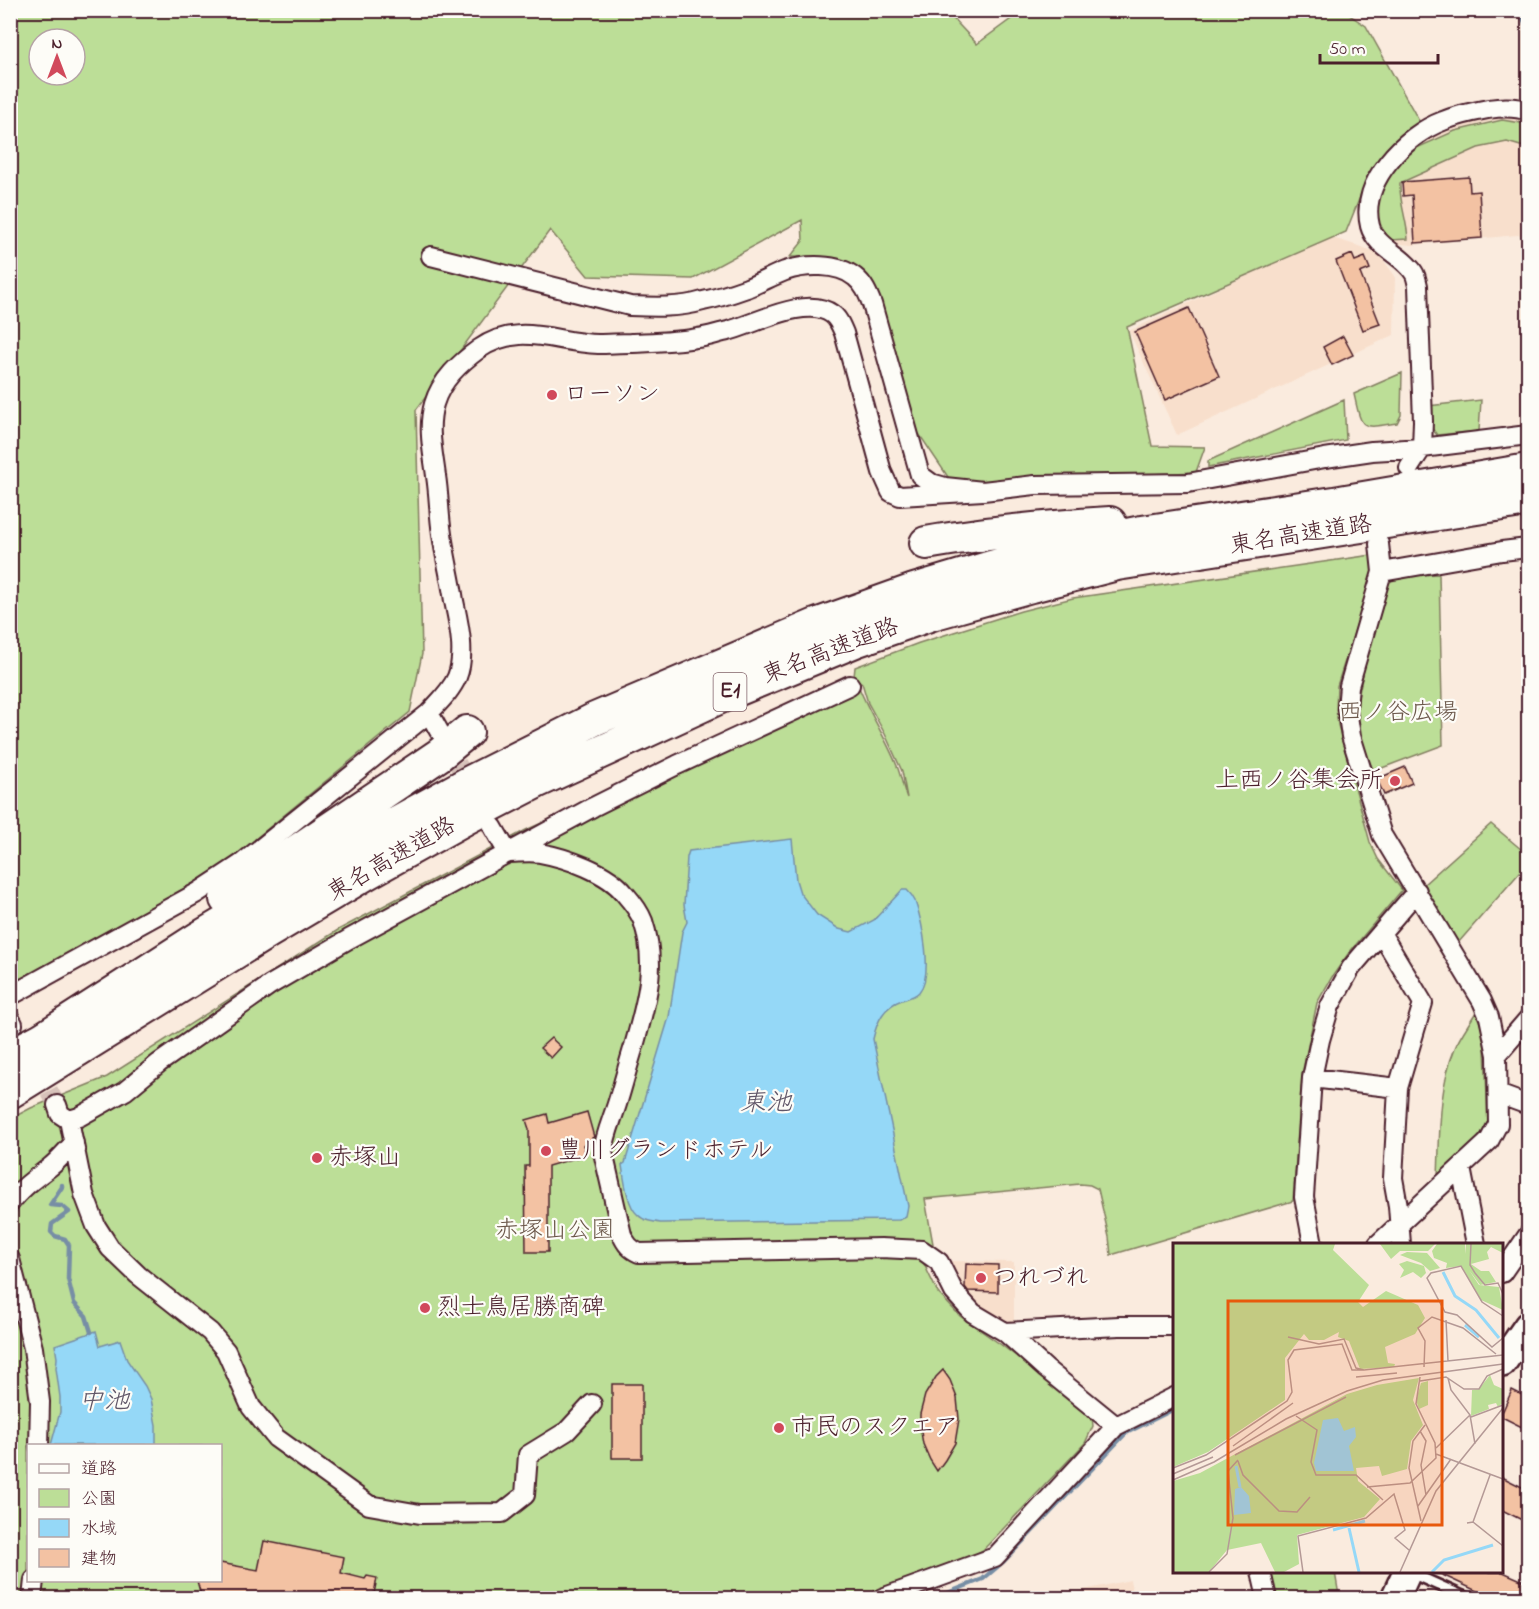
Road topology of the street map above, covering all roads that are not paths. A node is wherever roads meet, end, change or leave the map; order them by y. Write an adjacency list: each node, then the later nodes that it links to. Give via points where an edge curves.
1 (1528, 111): 4 (street, via 1503,107 1441,121 1397,152 1372,192 1370,226 1375,237 1415,273 1418,286)
2 (431, 256): 7 (street, via 630,306 658,307 706,301 799,268 838,269 855,277 872,304 920,475 938,485)
3 (1528, 435): 4 (street)
4 (1422, 448): 5 (street); 7 (street, via 1325,458 1188,483 1035,485)
5 (1409, 468)
6 (1528, 470): 9 (highway, 東名高速道路 / E1)
7 (983, 490): 17 (street, via 900,496 891,492 844,333 832,314 819,308 804,307 699,338 670,342 596,344 540,335 499,339 456,367 442,386 431,419 442,536 461,649 456,679)
8 (1528, 500): 11 (highway, 東名高速道路 / E1)
9 (1246, 516): 12 (highway, via 1048,527); 25 (highway, 東名高速道路 / E1, via 1088,543 914,590 816,626 605,714 350,848 199,938)
10 (1528, 519): 11 (highway)
11 (1405, 520): 30 (highway, 東名高速道路 / E1, via 1117,564 935,613 844,645 729,693 466,818 268,932)
12 (926, 543)
13 (1379, 544): 15 (street)
14 (1528, 548): 15 (street)
15 (1382, 572): 21 (street, via 1349,686 1347,709 1351,736 1382,835)
16 (850, 685): 20 (street, via 677,765)
17 (429, 713): 18 (street); 23 (street, via 241,864 197,893)
18 (453, 731): 25 (highway, via 439,755 141,958 86,999)
19 (493, 827): 20 (street)
20 (508, 853): 34 (street, via 270,985 125,1091); 48 (street, via 561,858 596,872 622,890 643,921 650,966 648,996 603,1152 622,1234 632,1250 922,1250 939,1262 954,1292 973,1313)
21 (1417, 891): 22 (street); 26 (street, via 1482,1000)
22 (1382, 933): 28 (street, via 1351,968 1330,1005); 29 (street, via 1423,1003)
23 (10, 996)
24 (1528, 1019): 26 (street)
25 (42, 1039): 27 (highway, 東名高速道路 / E1)
26 (1497, 1055): 31 (street)
27 (10, 1056)
28 (1312, 1078): 29 (street); 40 (street, via 1304,1197)
29 (1398, 1088): 38 (street, via 1393,1178)
30 (10, 1092)
31 (1498, 1094): 32 (street); 36 (street, via 1498,1124 1489,1141)
32 (1528, 1105)
33 (57, 1106): 34 (street)
34 (69, 1120): 35 (street)
35 (74, 1143): 37 (street, via 28,1182); 51 (street, via 87,1203 110,1248 210,1332 226,1351 251,1407 276,1438 369,1505 420,1514 502,1513 525,1495 528,1455 567,1431)
36 (1461, 1168): 38 (street); 43 (street)
37 (10, 1203)
38 (1399, 1224): 41 (street); 42 (street)
39 (1528, 1235): 45 (street)
40 (1313, 1243)
41 (1380, 1243)
42 (1401, 1243)
43 (1476, 1243)
44 (10, 1259): 53 (street, via 33,1348 40,1402)
45 (1503, 1272)
46 (1173, 1326): 48 (street)
47 (1528, 1326): 49 (main road)
48 (1005, 1332): 52 (street)
49 (1503, 1362)
50 (1173, 1398): 52 (street)
51 (592, 1404)
52 (1116, 1426): 61 (street, via 995,1557)
53 (39, 1444)
54 (1261, 1573): 62 (street)
55 (1390, 1573): 59 (street)
56 (1408, 1573): 59 (main road)
57 (1410, 1573): 63 (lane)
58 (34, 1582): 60 (street)
59 (1395, 1598)
60 (32, 1599)
61 (882, 1599)
62 (1267, 1599)
63 (1467, 1599)

